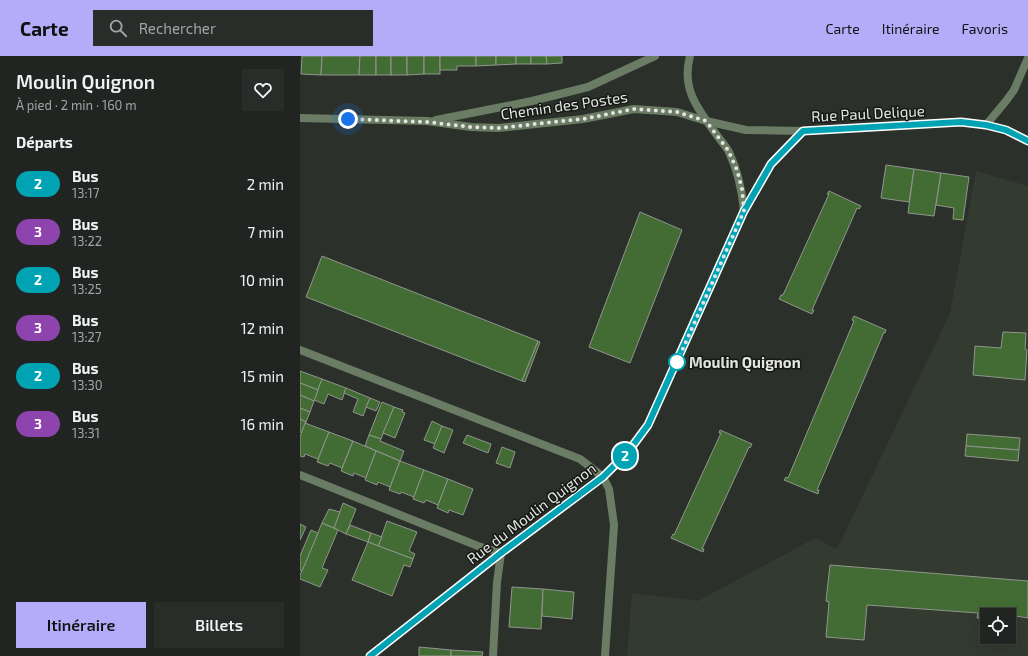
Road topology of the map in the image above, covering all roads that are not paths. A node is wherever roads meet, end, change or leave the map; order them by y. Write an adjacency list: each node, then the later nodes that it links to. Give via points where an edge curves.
1 (655, 56): 6 (street, Chemin des Postes, via 588,88)
2 (690, 56): 5 (street, via 686,73 688,86)
3 (1028, 58): 7 (street, via 1014,90)
4 (300, 118): 6 (street, Chemin des Postes)
5 (706, 121): 6 (street, Chemin des Postes, via 677,112 634,109 583,119 498,128); 8 (street, Rue Paul Delique, via 746,130); 10 (street, Rue du Moulin Quignon, via 728,150 737,170)
6 (427, 122)
7 (986, 125): 8 (street, Rue Paul Delique, via 961,122); 9 (street, Rue Paul Delique, via 1006,130)
8 (803, 131): 10 (street, Rue du Moulin Quignon, via 771,164)
9 (1028, 141)
10 (744, 211): 13 (street, Rue du Moulin Quignon, via 648,425 628,452)
11 (300, 350): 13 (street, via 580,459)
12 (300, 475): 14 (street)
13 (603, 477): 14 (street, Rue du Moulin Quignon); 17 (street, via 609,489 614,525)
14 (501, 553): 15 (street, Rue du Moulin Quignon); 16 (street)
15 (370, 656)
16 (493, 656)
17 (605, 656)

